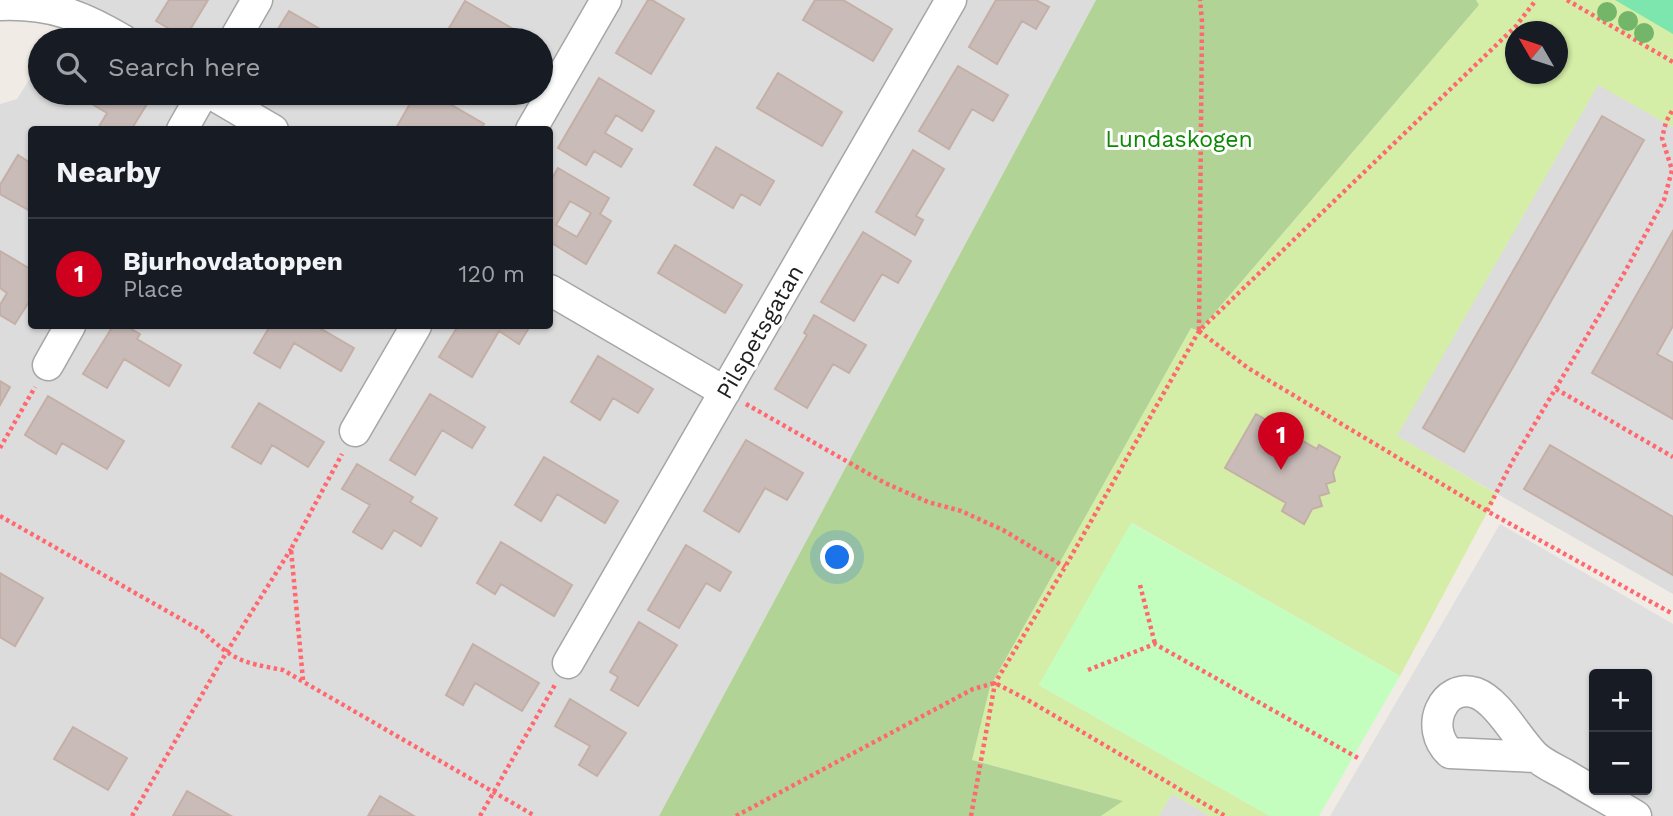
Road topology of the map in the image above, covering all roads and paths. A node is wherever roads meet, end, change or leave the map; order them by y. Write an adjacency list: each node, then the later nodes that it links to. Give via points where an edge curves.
1 (257, 0): 9 (street)
2 (607, 0): 11 (street)
3 (951, 0): 25 (street, Pilspetsgatan)
4 (1200, 0): 22 (path)
5 (1536, 0): 22 (path, via 1516,26)
6 (1567, 0): 10 (path)
7 (0, 5): 8 (street, via 64,10)
8 (99, 28)
9 (241, 28)
10 (1673, 62)
11 (553, 92)
12 (196, 105): 16 (street)
13 (230, 105): 17 (street)
14 (546, 105): 18 (street)
15 (1673, 109): 24 (path, via 1662,138 1672,170 1664,200)
16 (184, 126)
17 (266, 126)
18 (533, 126)
19 (553, 292): 25 (street)
20 (68, 329): 23 (street)
21 (414, 329): 26 (street)
22 (1199, 331): 29 (path, via 1248,368); 32 (path)
23 (48, 365): 27 (path)
24 (1556, 389): 28 (path); 29 (path)
25 (725, 392): 32 (path, via 885,483 1003,530); 37 (street, Pilspetsgatan)
26 (355, 431): 31 (path)
27 (0, 448)
28 (1673, 457)
29 (1487, 511): 34 (path)
30 (0, 516): 36 (path, via 202,631)
31 (291, 549): 36 (path); 39 (path)
32 (1065, 567): 40 (path)
33 (1140, 585): 35 (path)
34 (1673, 614)
35 (1156, 644): 38 (path); 42 (path)
36 (226, 653): 39 (path, via 242,662 283,670); 44 (path)
37 (568, 663): 43 (path)
38 (1088, 670)
39 (303, 681): 43 (path)
40 (995, 683): 47 (path, via 973,689); 48 (path); 49 (path)
41 (1536, 757): 50 (street)
42 (1358, 758)
43 (493, 792): 45 (path); 46 (path)
44 (132, 816)
45 (480, 816)
46 (535, 816)
47 (736, 816)
48 (971, 816)
49 (1224, 816)
50 (1636, 816)

